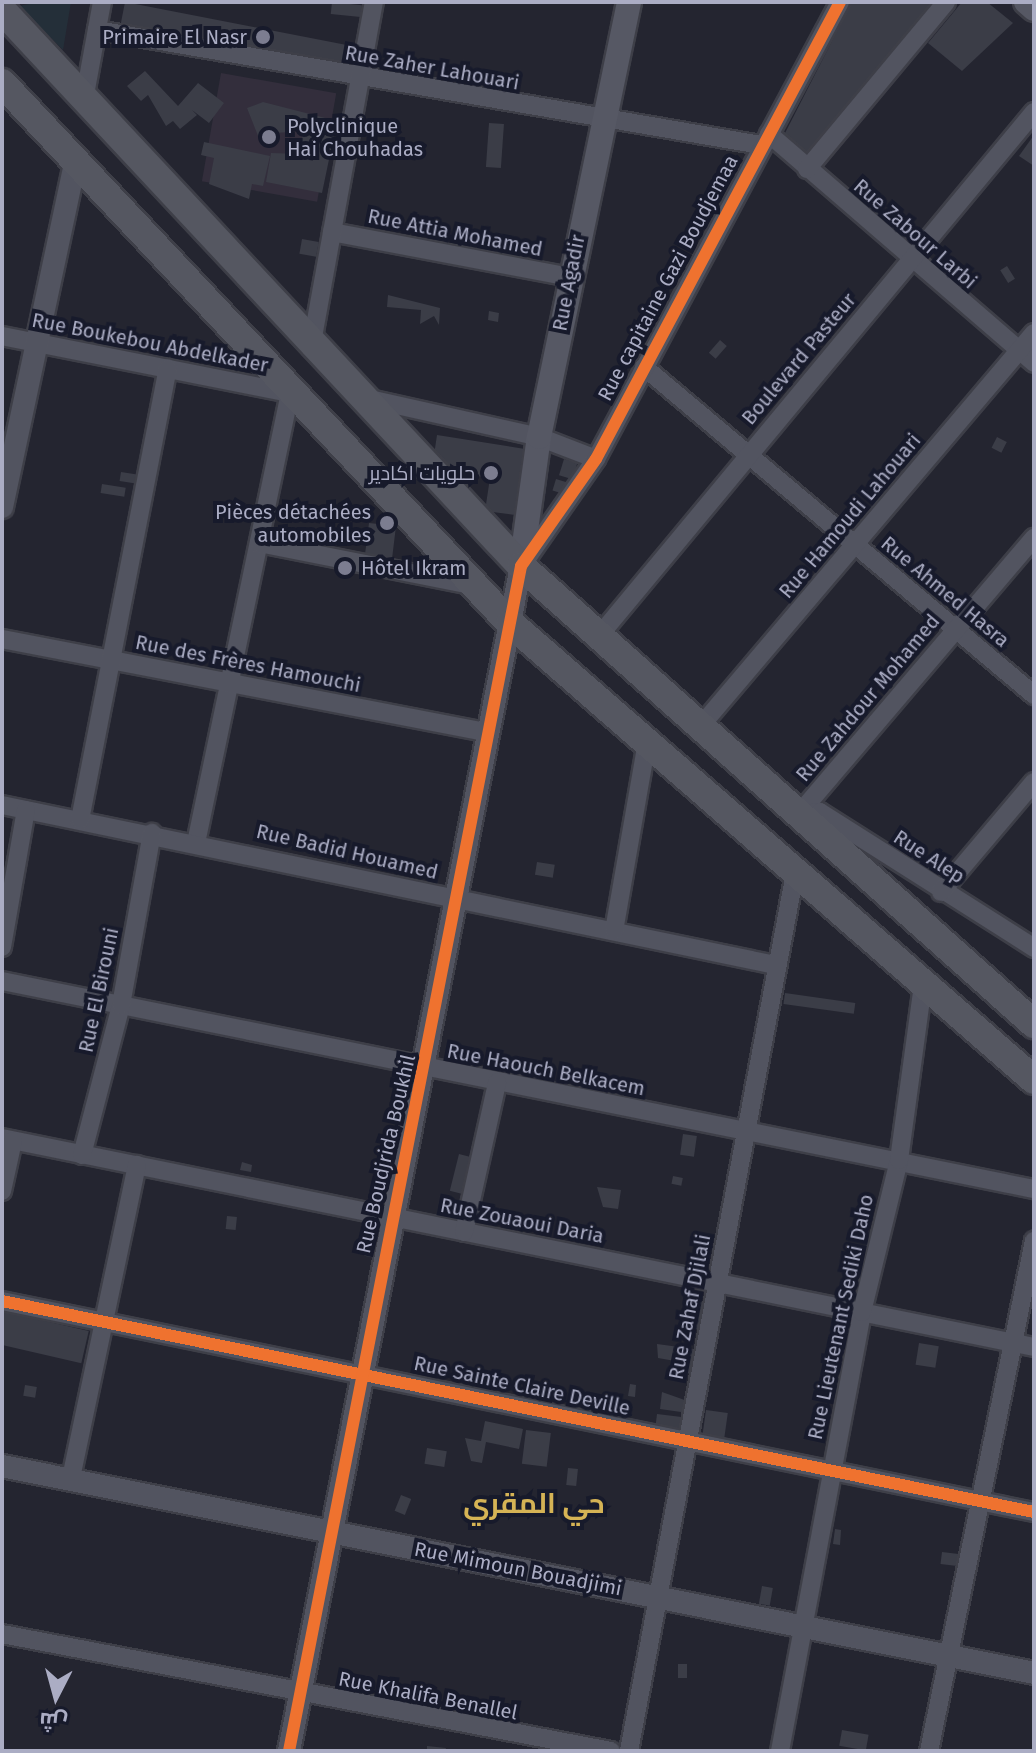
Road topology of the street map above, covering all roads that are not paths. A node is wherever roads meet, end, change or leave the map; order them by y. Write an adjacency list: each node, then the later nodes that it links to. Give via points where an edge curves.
1 (102, 2): 9 (street)
2 (374, 2): 10 (street)
3 (629, 2): 14 (main road, Rue Agadir)
4 (840, 2): 15 (street, Rue capitaine Gazi Boudjemaa)
5 (946, 2): 17 (street)
6 (1026, 2): 7 (main road)
7 (1034, 9)
8 (2, 10): 12 (main road)
9 (97, 30): 10 (street, Rue Zaher Lahouari); 12 (street)
10 (360, 78): 14 (street, Rue Zaher Lahouari); 18 (street)
11 (2, 83): 16 (main road)
12 (84, 100): 24 (main road)
13 (1034, 112): 19 (street, Boulevard Pasteur)
14 (601, 120): 15 (street, Rue Zaher Lahouari); 20 (main road, Rue Agadir)
15 (765, 140): 17 (street, Rue Zabour Larbi); 26 (street, Rue capitaine Gazi Boudjemaa)
16 (76, 159): 23 (street); 28 (main road)
17 (807, 169): 19 (street, Rue Zabour Larbi)
18 (332, 232): 20 (street, Rue Attia Mohamed); 24 (street)
19 (910, 261): 25 (street, Rue Zabour Larbi); 31 (street, Boulevard Pasteur)
20 (570, 277): 30 (main road, Rue Agadir)
21 (1034, 333): 25 (street, Rue Hamoudi Lahouari)
22 (2, 336): 23 (street, Rue Boukebou Abdelkader)
23 (35, 343): 27 (street, Rue Boukebou Abdelkader); 33 (street)
24 (311, 348): 29 (main road)
25 (1027, 357): 36 (street, Rue Hamoudi Lahouari)
26 (644, 367): 31 (street, Rue Ahmed Hasra); 32 (street, Rue capitaine Gazi Boudjemaa)
27 (168, 368): 28 (street, Rue Boukebou Abdelkader); 43 (street)
28 (290, 393): 35 (street); 38 (main road)
29 (358, 396): 30 (street); 37 (main road)
30 (539, 437): 32 (street); 37 (main road, Rue Agadir)
31 (748, 453): 36 (street, Rue Ahmed Hasra); 41 (street, Boulevard Pasteur)
32 (596, 459): 37 (street, Rue capitaine Gazi Boudjemaa)
33 (2, 507)
34 (1034, 538): 40 (street, Rue Zahdour Mohamed)
35 (259, 543): 38 (street); 44 (street)
36 (855, 544): 40 (street, Rue Ahmed Hasra); 46 (street, Rue Hamoudi Lahouari)
37 (521, 566): 39 (street, Rue Boudjrida Boukhil); 41 (main road)
38 (473, 585): 39 (main road)
39 (510, 623): 47 (street, Rue Boudjrida Boukhil); 48 (main road)
40 (955, 630): 45 (street, Rue Ahmed Hasra); 52 (street, Rue Zahdour Mohamed)
41 (599, 636): 46 (main road)
42 (2, 639): 43 (street, Rue des Frères Hamouchi)
43 (110, 661): 44 (street, Rue des Frères Hamouchi); 53 (street)
44 (232, 683): 47 (street, Rue des Frères Hamouchi); 55 (street)
45 (1034, 695)
46 (699, 728): 52 (main road)
47 (486, 732): 58 (street, Rue Boudjrida Boukhil)
48 (647, 742): 56 (main road); 59 (street)
49 (1034, 782): 57 (street)
50 (2, 805): 51 (street, Rue Badid Houamed)
51 (26, 810): 53 (street, Rue Badid Houamed); 60 (street)
52 (798, 815): 57 (street, Rue Alep, via 820,812); 66 (main road)
53 (80, 820): 54 (street, Rue Badid Houamed)
54 (152, 833): 55 (street, Rue Badid Houamed); 65 (street, Rue El Birouni)
55 (196, 841): 58 (street, Rue Badid Houamed)
56 (795, 873): 62 (street, Rue Zahaf Djilali); 64 (main road)
57 (941, 892): 61 (street, Rue Alep)
58 (451, 898): 59 (street, Rue Badid Houamed); 67 (street, Rue Boudjrida Boukhil)
59 (614, 931): 62 (street, Rue Badid Houamed)
60 (2, 947)
61 (1034, 948)
62 (775, 965): 70 (street, Rue Zahaf Djilali)
63 (2, 981): 65 (street, Rue Haouch Belkacem)
64 (923, 985): 68 (main road); 73 (street, Rue Lieutenant Sediki Daho)
65 (121, 1005): 67 (street, Rue Haouch Belkacem); 72 (street, Rue El Birouni)
66 (1034, 1024)
67 (428, 1069): 69 (street, Rue Haouch Belkacem); 77 (street, Rue Boudjrida Boukhil)
68 (1034, 1080)
69 (497, 1083): 70 (street, Rue Haouch Belkacem); 78 (street)
70 (748, 1132): 73 (street, Rue Haouch Belkacem); 80 (street, Rue Zahaf Djilali)
71 (7, 1140): 72 (street, Rue Zouaoui Daria); 76 (street)
72 (82, 1155): 74 (street, Rue Zouaoui Daria)
73 (899, 1160): 75 (street, Rue Haouch Belkacem); 82 (street, Rue Lieutenant Sediki Daho)
74 (137, 1165): 77 (street, Rue Zouaoui Daria); 83 (street)
75 (1034, 1189)
76 (2, 1191)
77 (391, 1217): 78 (street, Rue Zouaoui Daria); 86 (street, Rue Boudjrida Boukhil)
78 (464, 1232): 80 (street, Rue Zouaoui Daria)
79 (1034, 1241): 84 (street)
80 (717, 1283): 82 (street, Rue Zouaoui Daria); 87 (street, Rue Zahaf Djilali)
81 (2, 1301): 83 (street, Rue Sainte Claire Deville)
82 (862, 1312): 84 (street, Rue Zouaoui Daria); 89 (street, Rue Lieutenant Sediki Daho)
83 (106, 1321): 86 (street, Rue Sainte Claire Deville); 90 (street)
84 (1011, 1342): 85 (street, Rue Zouaoui Daria); 91 (street)
85 (1034, 1347)
86 (359, 1373): 87 (street, Rue Sainte Claire Deville); 93 (street, Rue Boudjrida Boukhil)
87 (687, 1440): 89 (street, Rue Sainte Claire Deville); 94 (street, Rue Zahaf Djilali)
88 (2, 1466): 90 (street, Rue Mimoun Bouadjimi)
89 (831, 1469): 91 (street, Rue Sainte Claire Deville); 95 (street, Rue Lieutenant Sediki Daho)
90 (71, 1478): 93 (street, Rue Mimoun Bouadjimi)
91 (978, 1500): 92 (street, Rue Sainte Claire Deville); 97 (street)
92 (1034, 1512)
93 (327, 1530): 94 (street, Rue Mimoun Bouadjimi); 99 (street, Rue Boudjrida Boukhil)
94 (658, 1597): 95 (street, Rue Mimoun Bouadjimi); 102 (street, Rue Zahaf Djilali)
95 (803, 1626): 97 (street, Rue Mimoun Bouadjimi); 103 (street, Rue Lieutenant Sediki Daho)
96 (2, 1634): 99 (street, Rue Khalifa Benallel)
97 (945, 1655): 98 (street, Rue Mimoun Bouadjimi); 104 (street)
98 (1034, 1673)
99 (301, 1692): 100 (street, Rue Boudjrida Boukhil); 101 (street, Rue Khalifa Benallel)
100 (289, 1751)
101 (611, 1751)
102 (629, 1751)
103 (780, 1751)
104 (929, 1751)

